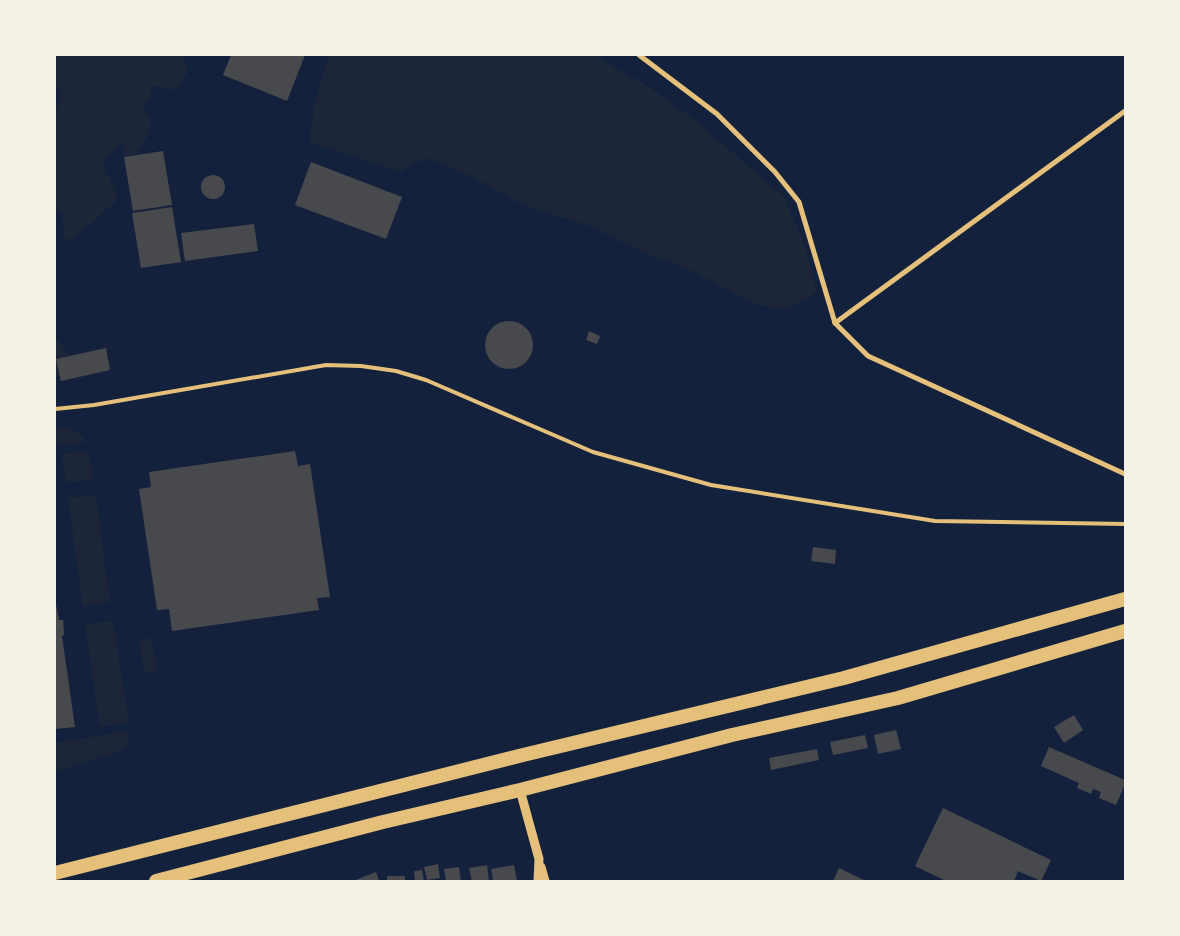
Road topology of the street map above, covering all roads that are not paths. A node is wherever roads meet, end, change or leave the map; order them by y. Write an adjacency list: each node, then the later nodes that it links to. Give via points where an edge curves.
1 (639, 55): 3 (street, via 717,114 799,202)
2 (1125, 111): 3 (street)
3 (835, 323): 5 (street, via 868,356)
4 (55, 409): 6 (lane, via 326,365 361,366 426,380 592,452 711,485 935,521)
5 (1125, 474)
6 (1125, 524)
7 (1125, 598): 11 (highway, via 844,678)
8 (1125, 631): 9 (highway, via 898,698 732,735)
9 (520, 790): 10 (street); 12 (highway)
10 (539, 859): 13 (street); 14 (street)
11 (55, 873)
12 (156, 881)
13 (538, 881)
14 (545, 881)

